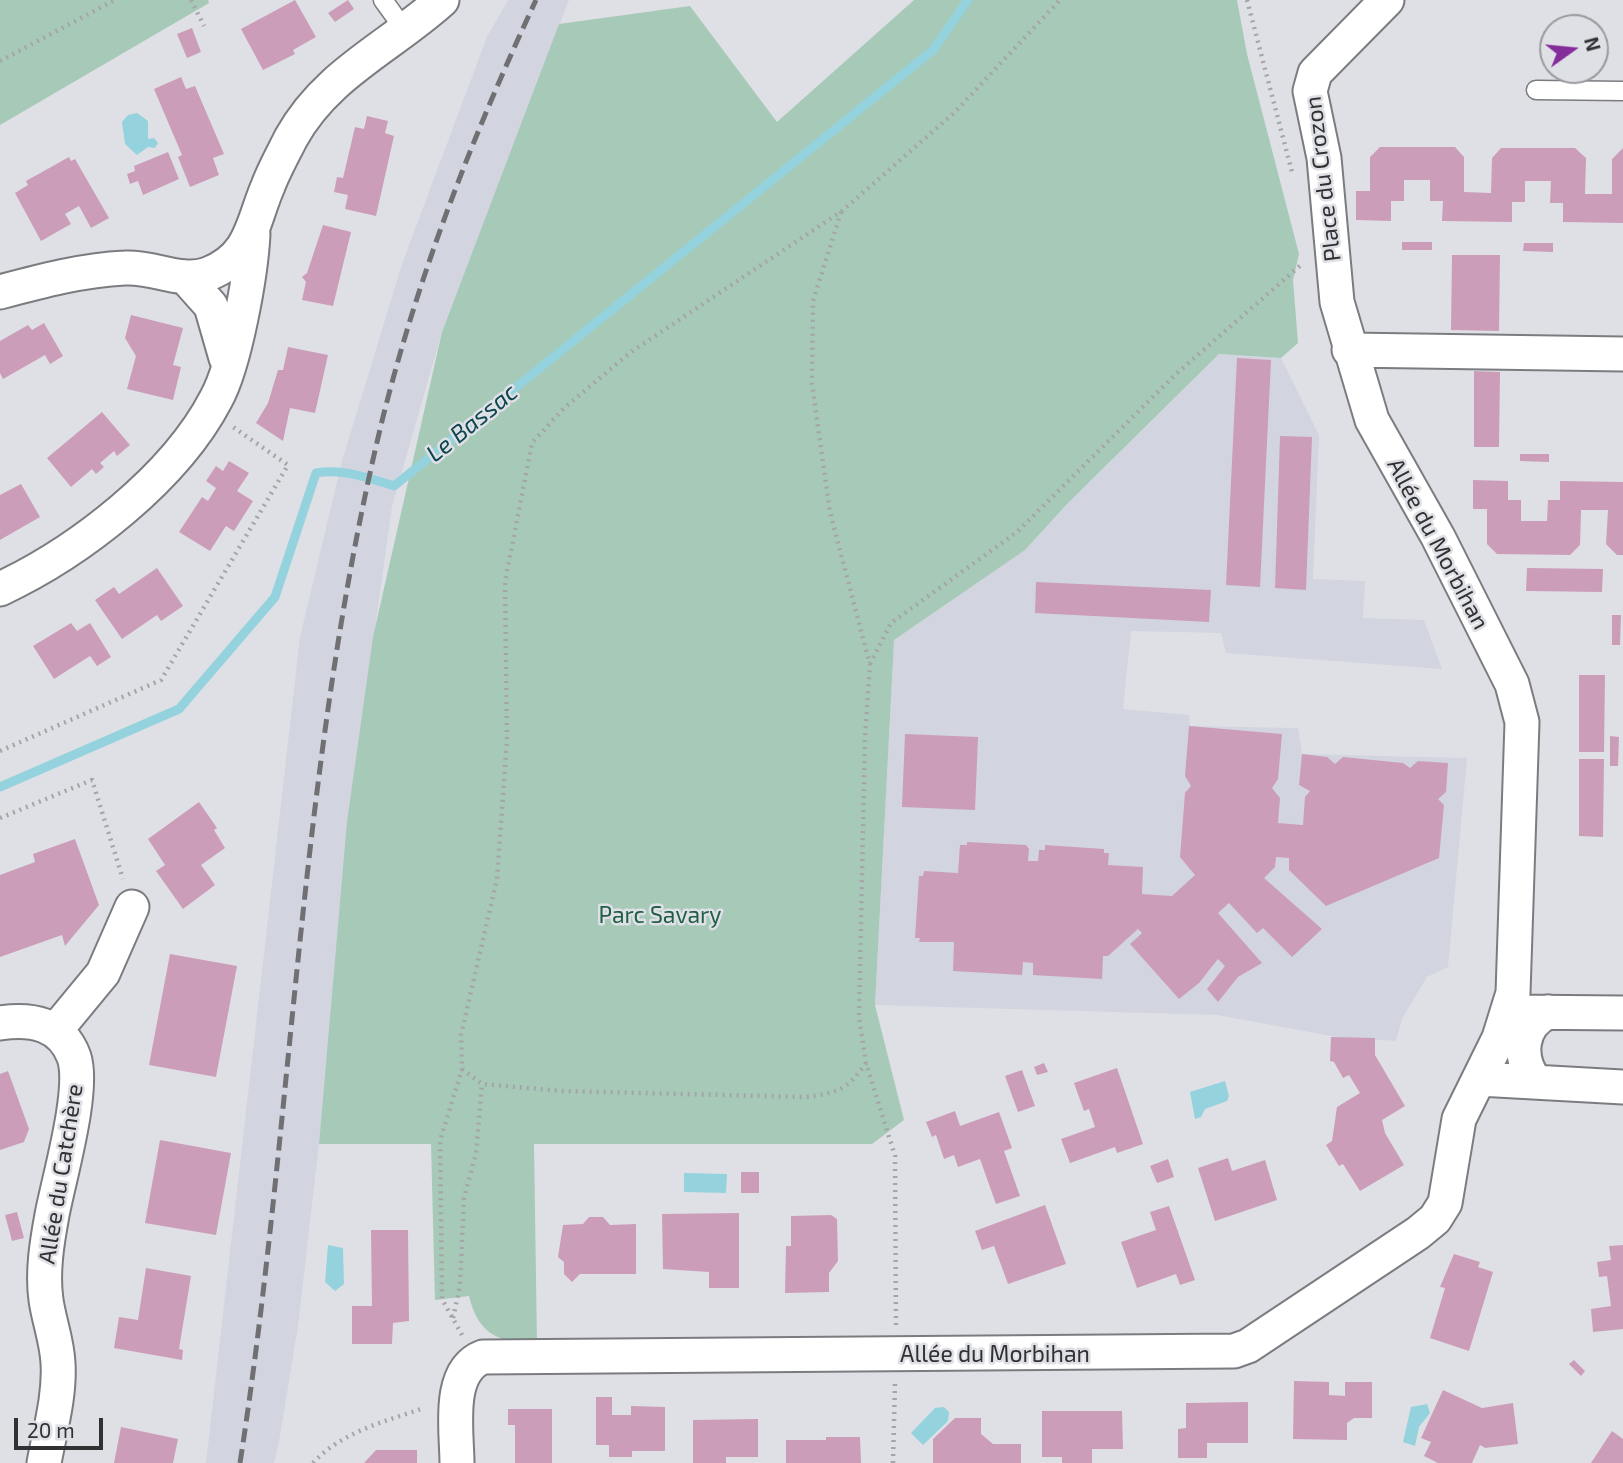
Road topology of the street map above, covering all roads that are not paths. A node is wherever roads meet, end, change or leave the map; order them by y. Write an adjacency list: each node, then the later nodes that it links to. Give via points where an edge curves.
1 (383, 0): 5 (lane)
2 (442, 0): 5 (street)
3 (1387, 0): 4 (street, Place du Crozon)
4 (1355, 13): 11 (street, Place du Crozon, via 1315,73 1310,91 1324,158 1337,302)
5 (404, 29): 8 (street, via 338,78 309,110 267,187)
6 (1536, 90): 7 (lane)
7 (1623, 91)
8 (253, 234): 9 (street, via 219,269); 13 (street)
9 (186, 278): 10 (street, via 127,267); 13 (street, via 217,317)
10 (0, 292)
11 (1349, 351): 12 (street); 16 (street, Allée du Morbihan, via 1372,420 1438,537 1519,703 1523,744)
12 (1623, 354)
13 (228, 368): 14 (street, via 210,410 159,474 99,528)
14 (0, 589)
15 (132, 907): 20 (street, via 103,973)
16 (1510, 1012): 17 (street); 21 (street, Allée du Morbihan)
17 (1548, 1012): 18 (street); 22 (street, via 1531,1024 1524,1038 1526,1063)
18 (1623, 1013)
19 (0, 1023): 20 (street, via 36,1023)
20 (56, 1030): 24 (street, Allée du Catchère, via 75,1060 76,1092 46,1256 45,1297 58,1386)
21 (1479, 1079): 22 (street); 25 (street, Allée du Morbihan, via 1459,1119 1449,1191 1435,1219 1242,1349 1216,1353 497,1356 476,1360 463,1374 457,1398)
22 (1536, 1082): 23 (street)
23 (1623, 1087)
24 (44, 1463)
25 (457, 1463)

